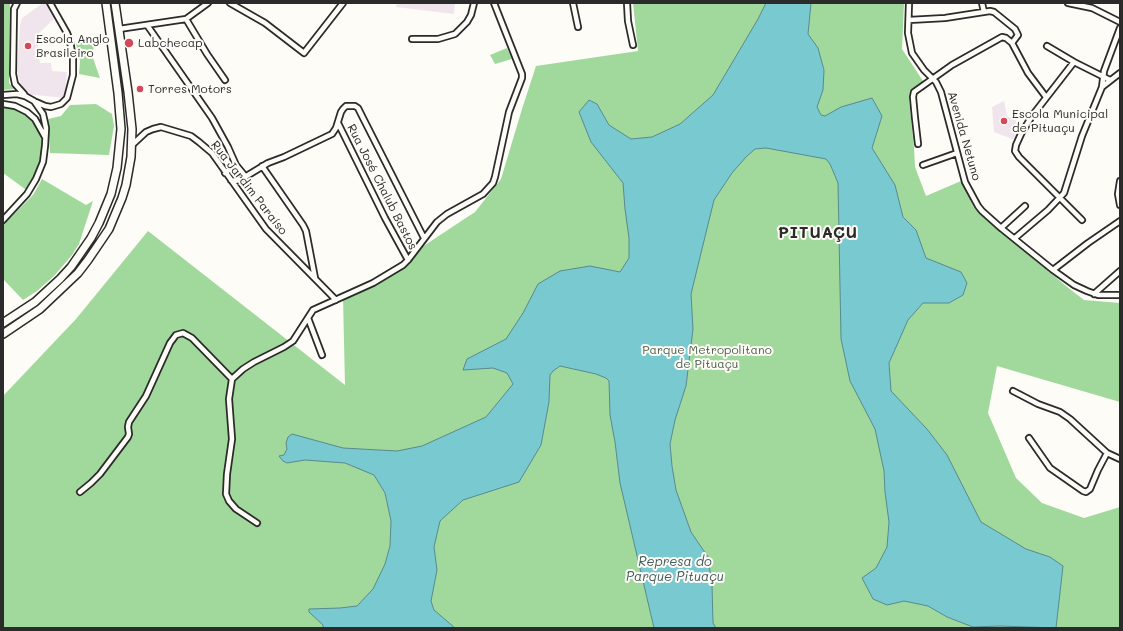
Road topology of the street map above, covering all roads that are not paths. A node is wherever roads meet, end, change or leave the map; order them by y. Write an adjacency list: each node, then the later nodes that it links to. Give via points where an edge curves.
1 (15, 3): 35 (street, via 13,74 17,88)
2 (50, 3): 37 (street, via 70,41 73,76 67,98 61,104 50,107)
3 (106, 3): 70 (main road, via 121,129 111,194 91,238 71,267 35,302)
4 (115, 3): 22 (main road)
5 (208, 3): 16 (street)
6 (230, 3): 7 (street, via 265,23 304,53)
7 (343, 3)
8 (474, 3): 23 (street, via 467,22 455,34 438,39)
9 (494, 3): 60 (street, via 522,74 508,112 495,178 483,194 441,218)
10 (573, 3): 20 (street)
11 (627, 3): 25 (street)
12 (909, 3): 17 (street, Avenida Netuno)
13 (982, 3): 15 (street)
14 (1068, 3): 18 (street, via 1092,8)
15 (984, 12): 17 (street); 24 (street, via 994,12 1015,29 1018,35)
16 (186, 19): 19 (street); 31 (street)
17 (909, 20): 30 (street, Avenida Netuno, via 912,53)
18 (1120, 22)
19 (146, 25): 22 (street); 46 (street, via 212,118)
20 (578, 26)
21 (1120, 28): 29 (street)
22 (119, 29): 44 (main road)
23 (412, 39)
24 (1012, 44): 30 (street, via 1002,37 952,65); 36 (street, via 1028,73)
25 (633, 45)
26 (1047, 46): 27 (street)
27 (1074, 62): 29 (street); 36 (street)
28 (1120, 73): 32 (street)
29 (1102, 76): 32 (street); 33 (street)
30 (933, 79): 43 (street, via 916,89 914,94); 45 (street, Avenida Netuno, via 944,97)
31 (225, 80)
32 (1110, 80): 33 (street)
33 (1102, 87): 53 (street)
34 (5, 95): 35 (street, via 12,93); 38 (street)
35 (25, 96): 37 (street)
36 (1046, 97): 53 (street, via 1021,134 1015,151 1018,157)
37 (34, 101): 39 (street)
38 (6, 104): 40 (street, via 21,108)
39 (43, 114): 40 (street); 42 (street)
40 (35, 119): 42 (street)
41 (338, 123): 48 (street, via 332,134); 60 (street, via 340,112 346,106 358,108); 62 (street, Rua José Chalub Bastos)
42 (45, 138): 56 (street, via 43,162 36,179 27,194)
43 (918, 144)
44 (132, 145): 49 (street, Rua Jardim Paraíso, via 153,129 161,127 172,130 191,136 206,147); 71 (main road, via 122,198 99,245 78,273 52,298)
45 (957, 153): 47 (street); 59 (street, Avenida Netuno, via 973,200)
46 (236, 165): 49 (street); 50 (street)
47 (923, 165)
48 (262, 166): 50 (street); 65 (street, via 306,231)
49 (225, 173): 51 (street, Rua Jardim Paraíso)
50 (245, 176): 51 (street, via 237,181)
51 (231, 180): 65 (street, Rua Jardim Paraíso, via 266,229)
52 (1120, 181): 54 (street)
53 (1061, 198): 57 (street); 61 (street)
54 (1120, 205)
55 (1025, 206): 59 (street)
56 (3, 220)
57 (1082, 220)
58 (1120, 221): 63 (street)
59 (1001, 228): 61 (street, Avenida Netuno)
60 (424, 238): 62 (street)
61 (1015, 238): 63 (street, Avenida Netuno)
62 (408, 260): 68 (street, via 382,278)
63 (1053, 270): 66 (street, Avenida Netuno, via 1074,285)
64 (1120, 271): 66 (street)
65 (316, 279): 68 (street, Rua Jardim Paraíso)
66 (1094, 294): 67 (street, Avenida Netuno)
67 (1120, 295)
68 (336, 300): 69 (street, via 313,310)
69 (308, 318): 72 (street); 73 (street, via 293,341 243,368)
70 (3, 323)
71 (3, 334)
72 (322, 355)
73 (232, 379): 78 (street, via 192,338 183,333 176,335 146,396 129,422 128,437 98,476); 79 (street, via 229,400 232,439 226,494 236,509)
74 (1013, 391): 76 (street, via 1065,415)
75 (1029, 438): 76 (street, via 1050,468 1086,492 1090,489)
76 (1107, 453): 77 (street)
77 (1120, 459)
78 (80, 492)
79 (257, 523)

